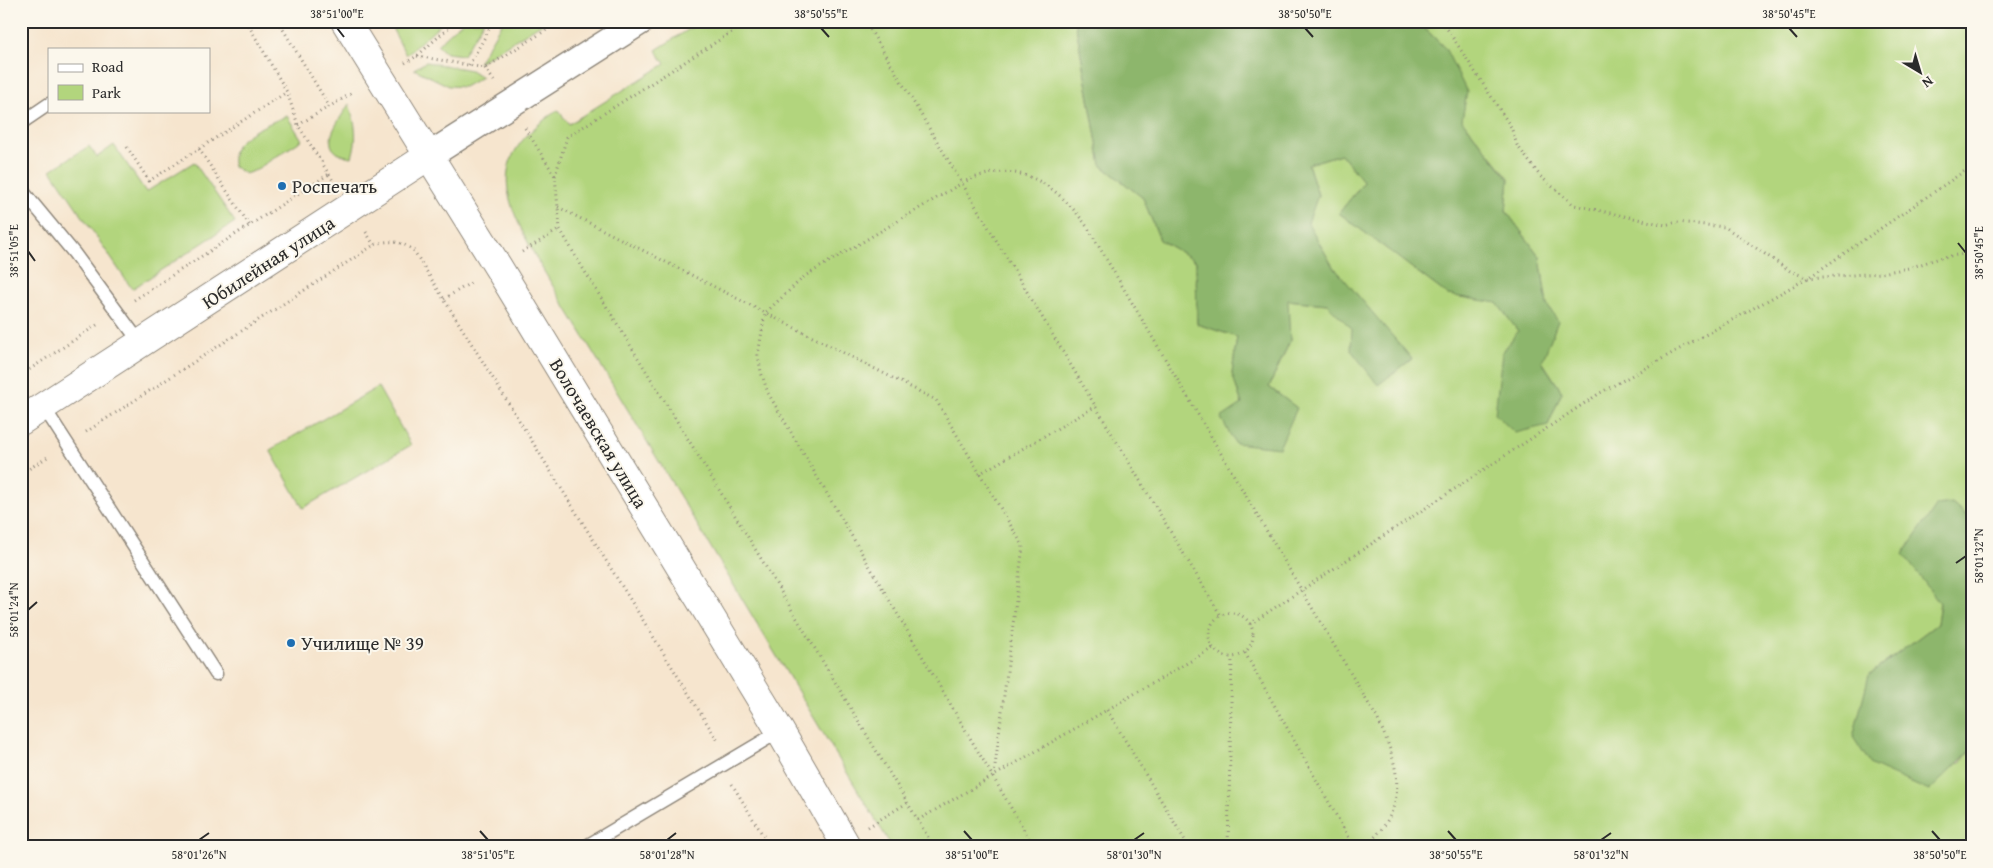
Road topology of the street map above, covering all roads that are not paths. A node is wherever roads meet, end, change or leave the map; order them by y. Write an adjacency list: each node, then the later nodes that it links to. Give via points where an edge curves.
1 (345, 21): 5 (street, Волочаевская улица)
2 (641, 21): 5 (street, Юбилейная улица)
3 (48, 105): 4 (lane)
4 (21, 123)
5 (430, 155): 7 (street, Юбилейная улица); 10 (street, Волочаевская улица)
6 (21, 189): 7 (lane, via 74,252)
7 (141, 344): 8 (street, Юбилейная улица)
8 (32, 414): 9 (lane, via 68,444)
9 (216, 674)
10 (780, 731): 11 (lane); 12 (street, Волочаевская улица)
11 (591, 846)
12 (848, 847)

